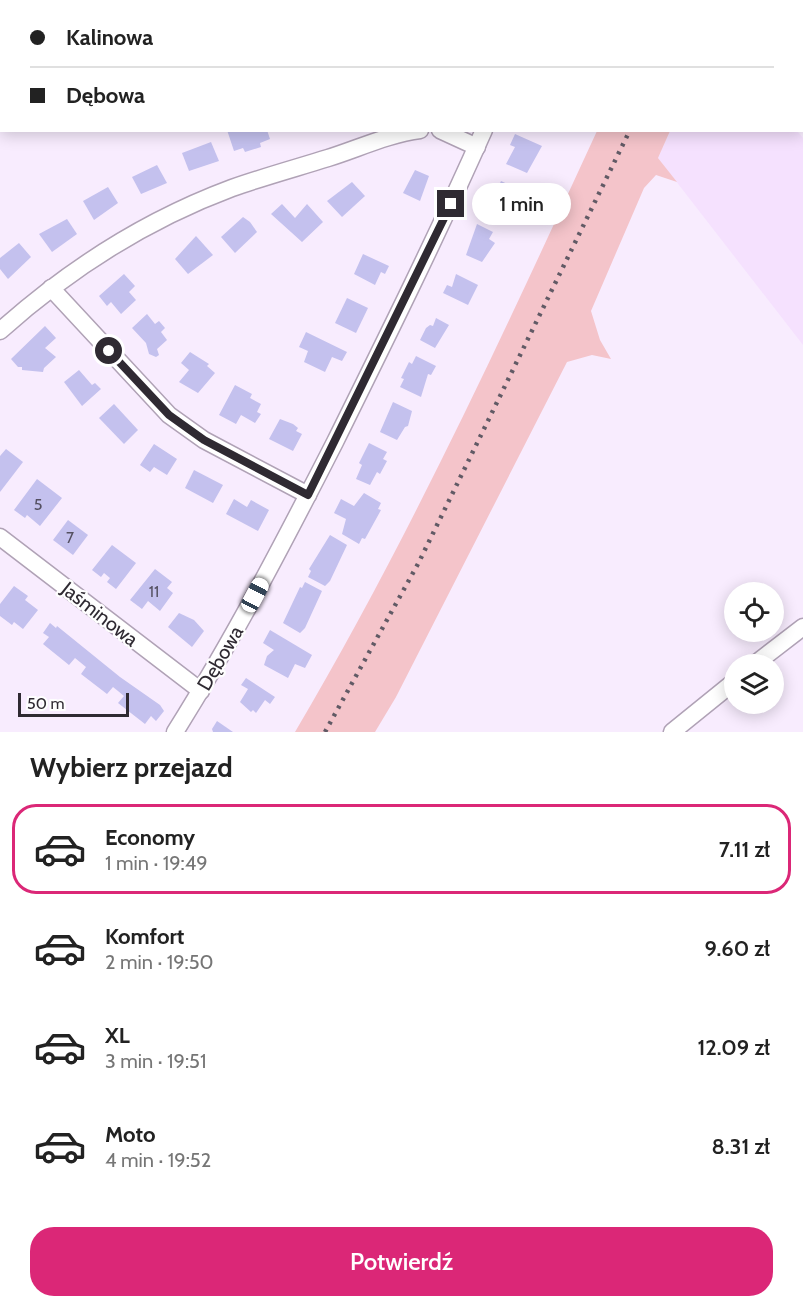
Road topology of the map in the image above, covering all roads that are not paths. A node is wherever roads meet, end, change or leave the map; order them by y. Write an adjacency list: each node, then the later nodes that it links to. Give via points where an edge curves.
1 (414, 132): 5 (street, via 233,188 187,207 126,237)
2 (444, 132): 4 (street)
3 (483, 132): 4 (street, Dębowa)
4 (477, 147): 7 (street, Dębowa)
5 (51, 288): 6 (street); 7 (street, via 169,415 204,440)
6 (0, 331)
7 (308, 495): 12 (street, Dębowa)
8 (0, 537): 12 (street, Jaśminowa)
9 (803, 627): 10 (street)
10 (768, 654)
11 (724, 690): 14 (street)
12 (201, 691): 13 (street, Dębowa)
13 (175, 732)
14 (672, 732)

